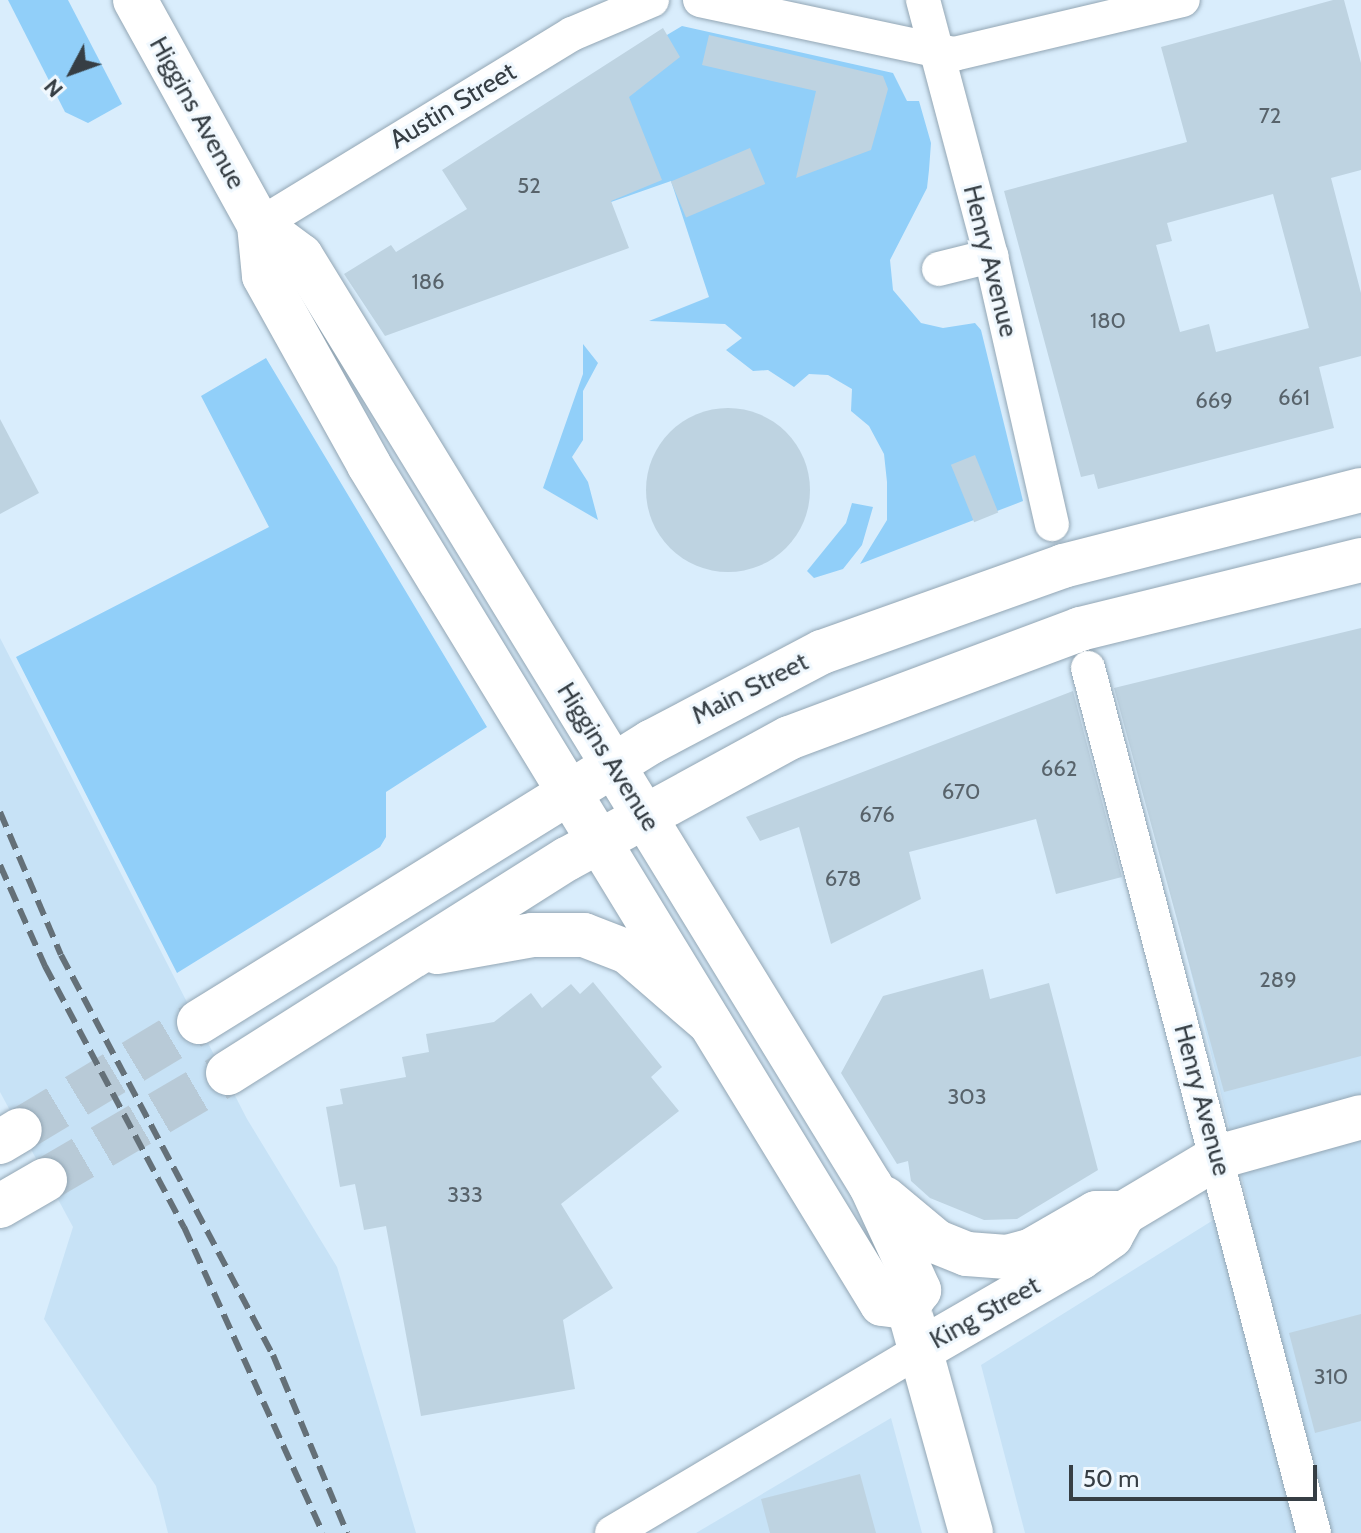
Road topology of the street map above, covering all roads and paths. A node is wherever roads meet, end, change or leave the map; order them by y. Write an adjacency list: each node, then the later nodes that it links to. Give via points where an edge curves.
1 (135, 0): 7 (main road, Higgins Avenue)
2 (652, 0): 7 (street, Austin Street, via 572,34)
3 (700, 0): 6 (street)
4 (923, 0): 6 (street, Henry Avenue)
5 (1183, 0): 6 (street, via 973,52)
6 (936, 53): 8 (street, Henry Avenue)
7 (259, 225): 14 (main road, Higgins Avenue, via 301,256); 15 (main road, Higgins Avenue, via 264,276 277,302)
8 (991, 256): 9 (street); 11 (street, Henry Avenue)
9 (939, 269)
10 (1361, 490): 14 (main road, Main Street, via 1063,566 886,626 767,678)
11 (1052, 524)
12 (1361, 560): 16 (main road, via 1080,629 962,669 789,738)
13 (1088, 668): 23 (street, Henry Avenue)
14 (612, 767): 15 (main road, Main Street); 16 (main road, Higgins Avenue)
15 (569, 795): 17 (main road, Higgins Avenue); 19 (main road, Main Street)
16 (644, 814): 17 (main road); 25 (main road, Higgins Avenue)
17 (598, 841): 18 (main road); 20 (main road, Higgins Avenue)
18 (419, 956): 20 (main road, via 532,935 584,935 628,952); 21 (main road)
19 (199, 1022)
20 (710, 1023): 28 (main road, Higgins Avenue, via 882,1304)
21 (228, 1073)
22 (1361, 1117): 23 (main road, King Street)
23 (1218, 1157): 27 (main road, King Street); 32 (street, Henry Avenue)
24 (45, 1180): 26 (main road)
25 (871, 1186): 27 (main road, via 914,1227 967,1254 1007,1257 1030,1251 1096,1213); 28 (main road, Higgins Avenue, via 919,1290)
26 (0, 1206)
27 (1124, 1213): 29 (main road, King Street, via 1111,1236 1080,1258)
28 (907, 1307): 29 (main road, Higgins Avenue)
29 (924, 1348): 30 (street, King Street); 31 (main road, Higgins Avenue)
30 (612, 1533)
31 (971, 1533)
32 (1314, 1533)

